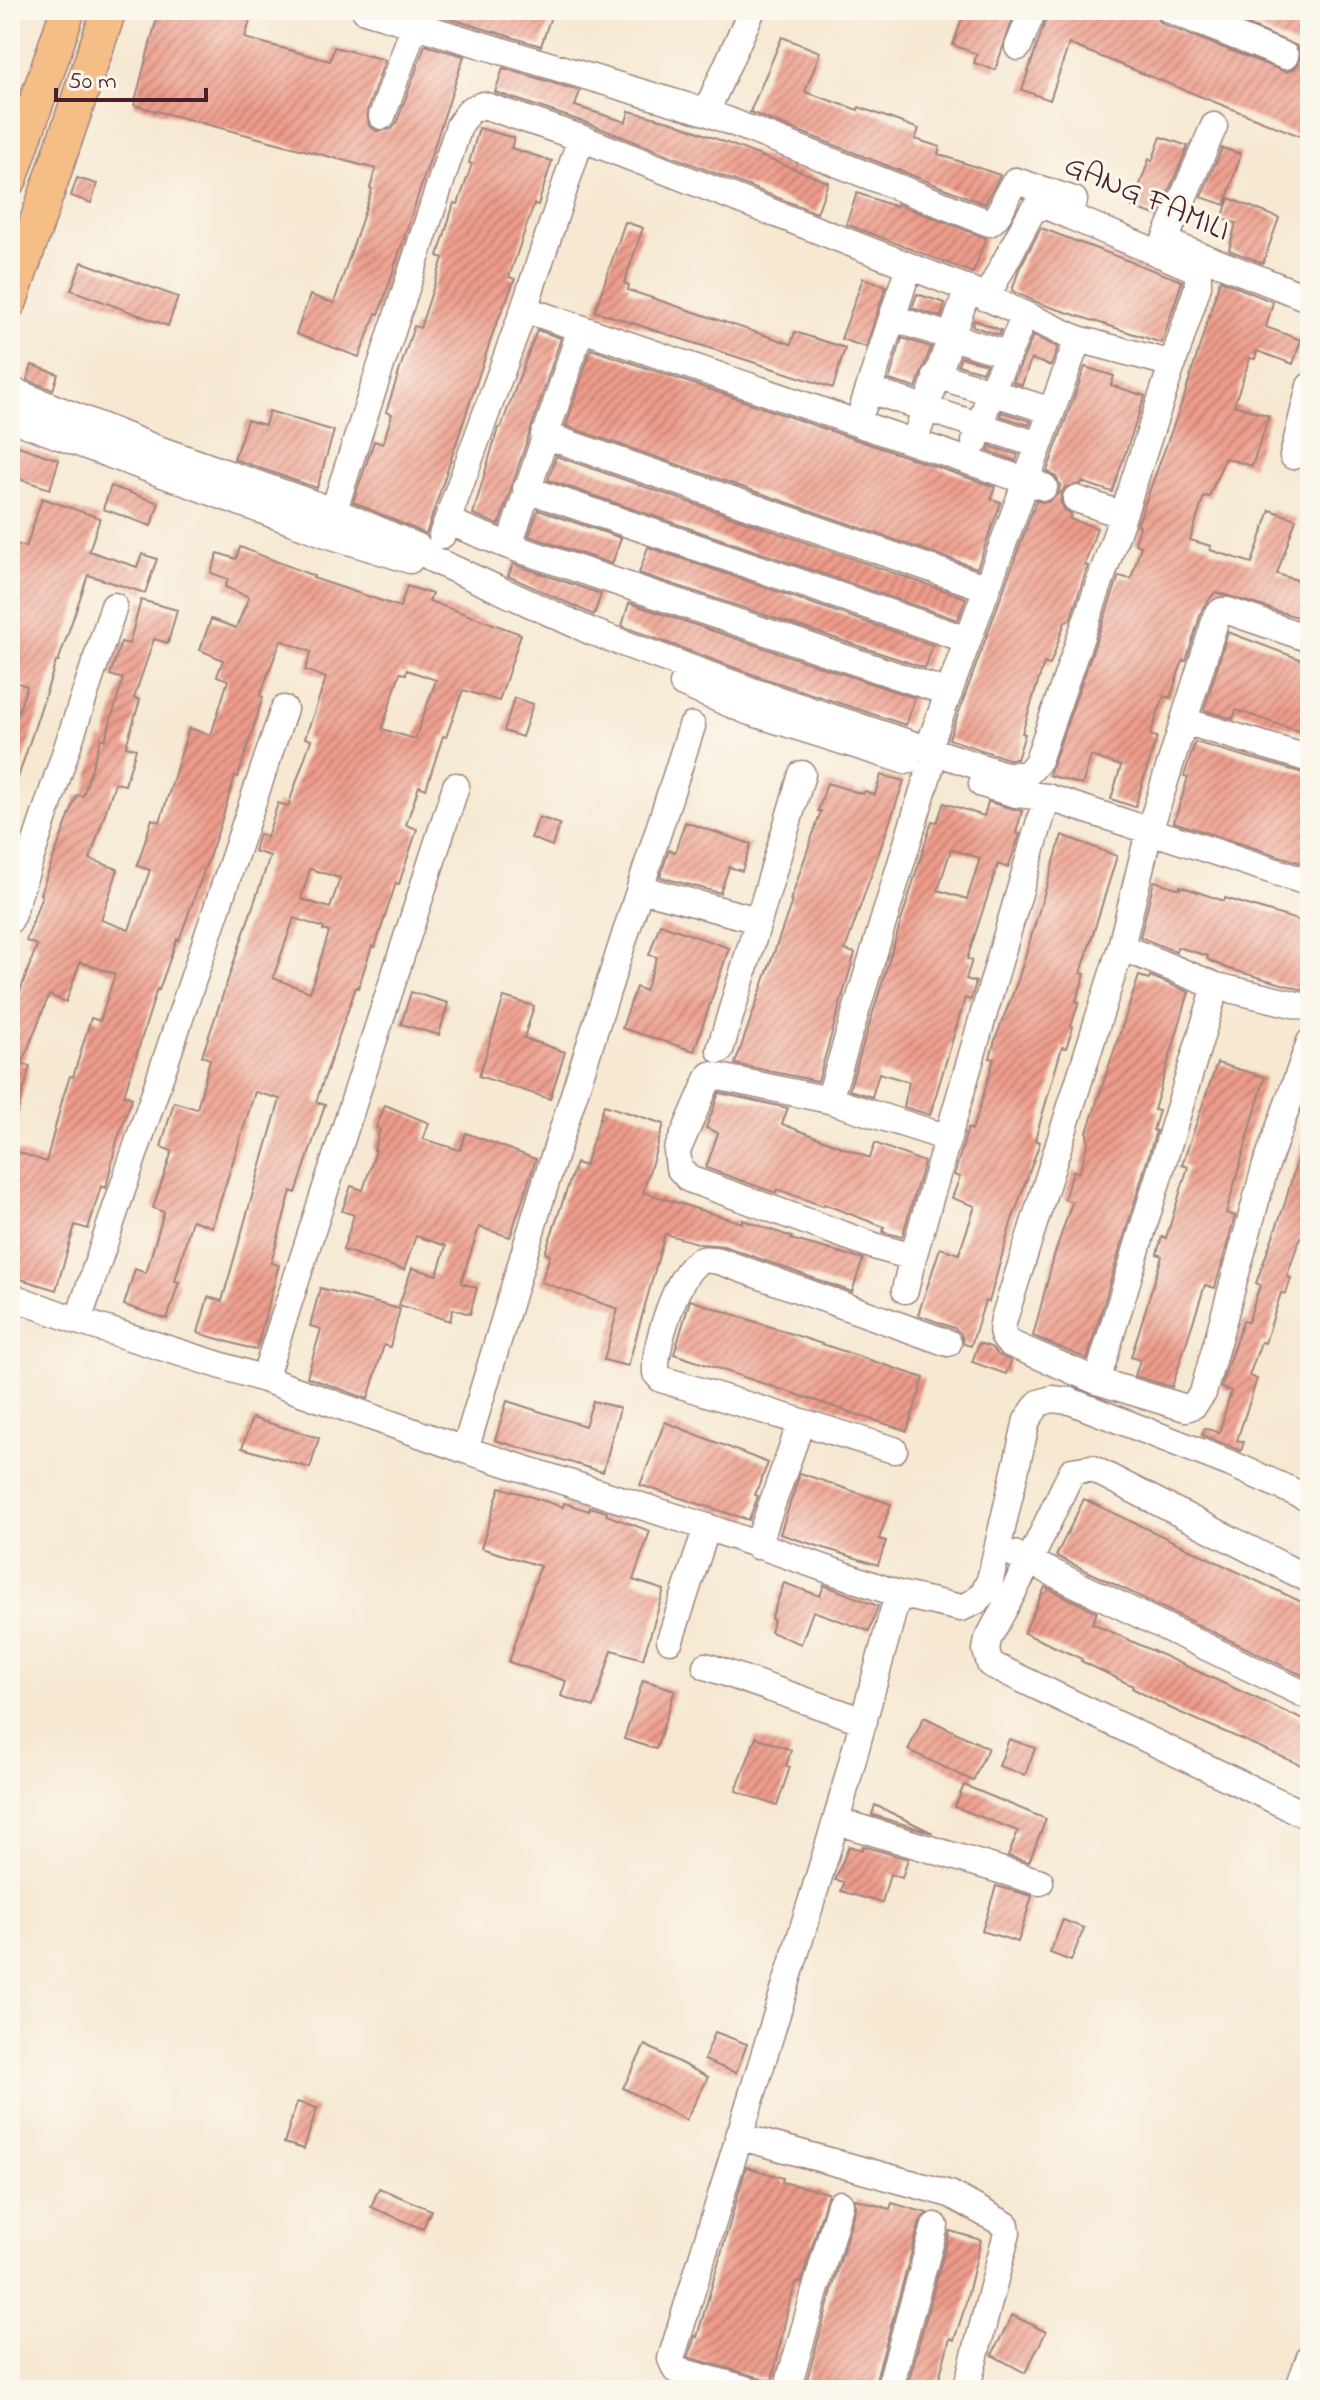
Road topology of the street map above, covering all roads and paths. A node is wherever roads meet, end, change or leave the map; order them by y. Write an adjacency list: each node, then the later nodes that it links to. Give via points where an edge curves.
1 (68, 10): 14 (main road)
2 (109, 10): 19 (main road)
3 (365, 10): 7 (street)
4 (752, 10): 10 (street)
5 (1033, 10): 8 (street)
6 (1170, 10): 9 (street)
7 (418, 17): 10 (street); 11 (street)
8 (1018, 47)
9 (1285, 56)
10 (706, 112): 15 (street, GANG FAMILI, via 989,223 1011,186 1023,181)
11 (382, 116)
12 (1214, 126): 15 (street)
13 (581, 138): 16 (street); 20 (street); 48 (street, via 483,105 463,116)
14 (10, 179)
15 (1164, 242): 18 (street, GANG FAMILI)
16 (909, 266): 17 (street); 22 (street)
17 (977, 293): 21 (street); 24 (street); 27 (street, via 1034,209 1046,206 1198,274)
18 (1309, 300)
19 (10, 301)
20 (524, 309): 23 (street); 47 (street)
21 (1025, 316): 25 (street); 26 (street)
22 (892, 318): 24 (street); 31 (street)
23 (581, 328): 36 (street); 38 (street)
24 (950, 336): 26 (street); 28 (street)
25 (1078, 339): 27 (street); 34 (street)
26 (1006, 354): 32 (street)
27 (1173, 364): 46 (street)
28 (936, 375): 32 (street); 33 (street)
29 (1310, 386): 41 (street)
30 (10, 390): 48 (street)
31 (869, 390): 33 (street); 36 (street)
32 (991, 391): 34 (street); 37 (street)
33 (925, 407): 37 (street); 39 (street)
34 (1052, 411): 40 (street)
35 (10, 418): 48 (street)
36 (857, 423): 39 (street)
37 (980, 427): 40 (street); 42 (street)
38 (544, 435): 44 (street); 51 (street)
39 (914, 442): 42 (street)
40 (1039, 445): 43 (street)
41 (1293, 456)
42 (968, 461): 43 (street)
43 (1035, 484): 51 (street)
44 (526, 489): 49 (street); 54 (street)
45 (1076, 499): 46 (street)
46 (1123, 515): 59 (street, via 1037,763 1026,775 1005,775)
47 (447, 521): 49 (street); 50 (street)
48 (330, 522): 50 (street, via 411,560)
49 (509, 546): 55 (street)
50 (434, 560): 59 (street, via 750,701)
51 (987, 588): 54 (street)
52 (114, 606): 67 (street)
53 (1310, 639): 57 (street, via 1222,611)
54 (968, 640): 55 (street)
55 (949, 693): 59 (street)
56 (284, 709): 79 (street)
57 (1184, 721): 60 (street); 64 (street)
58 (692, 726): 66 (street)
59 (929, 759): 63 (street, via 1016,794); 74 (street)
60 (1310, 759)
61 (802, 774): 68 (street)
62 (456, 786): 81 (street)
63 (1047, 797): 64 (street); 75 (street)
64 (1149, 832): 65 (street); 69 (street)
65 (1310, 883)
66 (642, 889): 68 (street); 84 (street)
67 (10, 920)
68 (757, 920): 73 (street)
69 (1121, 947): 70 (street); 82 (street, via 1001,1332 1009,1343)
70 (1216, 986): 71 (street); 82 (street)
71 (1310, 1008)
72 (1310, 1042): 82 (street, via 1265,1168 1203,1393 1186,1408)
73 (720, 1050)
74 (829, 1100): 75 (street); 76 (street, via 710,1075 677,1151 679,1168 689,1179 741,1200)
75 (948, 1138): 76 (street)
76 (913, 1257): 77 (street)
77 (905, 1290)
78 (10, 1296): 79 (street)
79 (78, 1321): 81 (street)
80 (948, 1343): 83 (street, via 719,1261 695,1263 673,1301 656,1373 661,1379)
81 (264, 1379): 84 (street)
82 (1097, 1381)
83 (801, 1423): 85 (street); 88 (street)
84 (465, 1450): 87 (street)
85 (894, 1450)
86 (1310, 1499): 89 (street, via 1090,1407 1052,1399 1039,1403 1027,1420)
87 (707, 1527): 88 (street); 93 (street)
88 (757, 1546): 92 (street)
89 (999, 1548): 90 (street); 92 (street, via 984,1592 969,1607)
90 (1029, 1562): 91 (street, via 1072,1471 1091,1468); 95 (street); 97 (street, via 988,1639 990,1664)
91 (1310, 1580)
92 (898, 1594): 96 (street)
93 (670, 1640)
94 (706, 1666): 96 (street)
95 (1310, 1697)
96 (864, 1721): 98 (street)
97 (1310, 1817)
98 (836, 1821): 99 (street); 100 (street)
99 (1040, 1882)
100 (738, 2136): 104 (street, via 671,2359 676,2370); 107 (street, via 950,2194 1006,2225)
101 (840, 2204): 105 (street)
102 (935, 2226): 106 (street)
103 (1310, 2357): 108 (street)
104 (749, 2390)
105 (787, 2390)
106 (889, 2390)
107 (966, 2390)
108 (1300, 2390)

